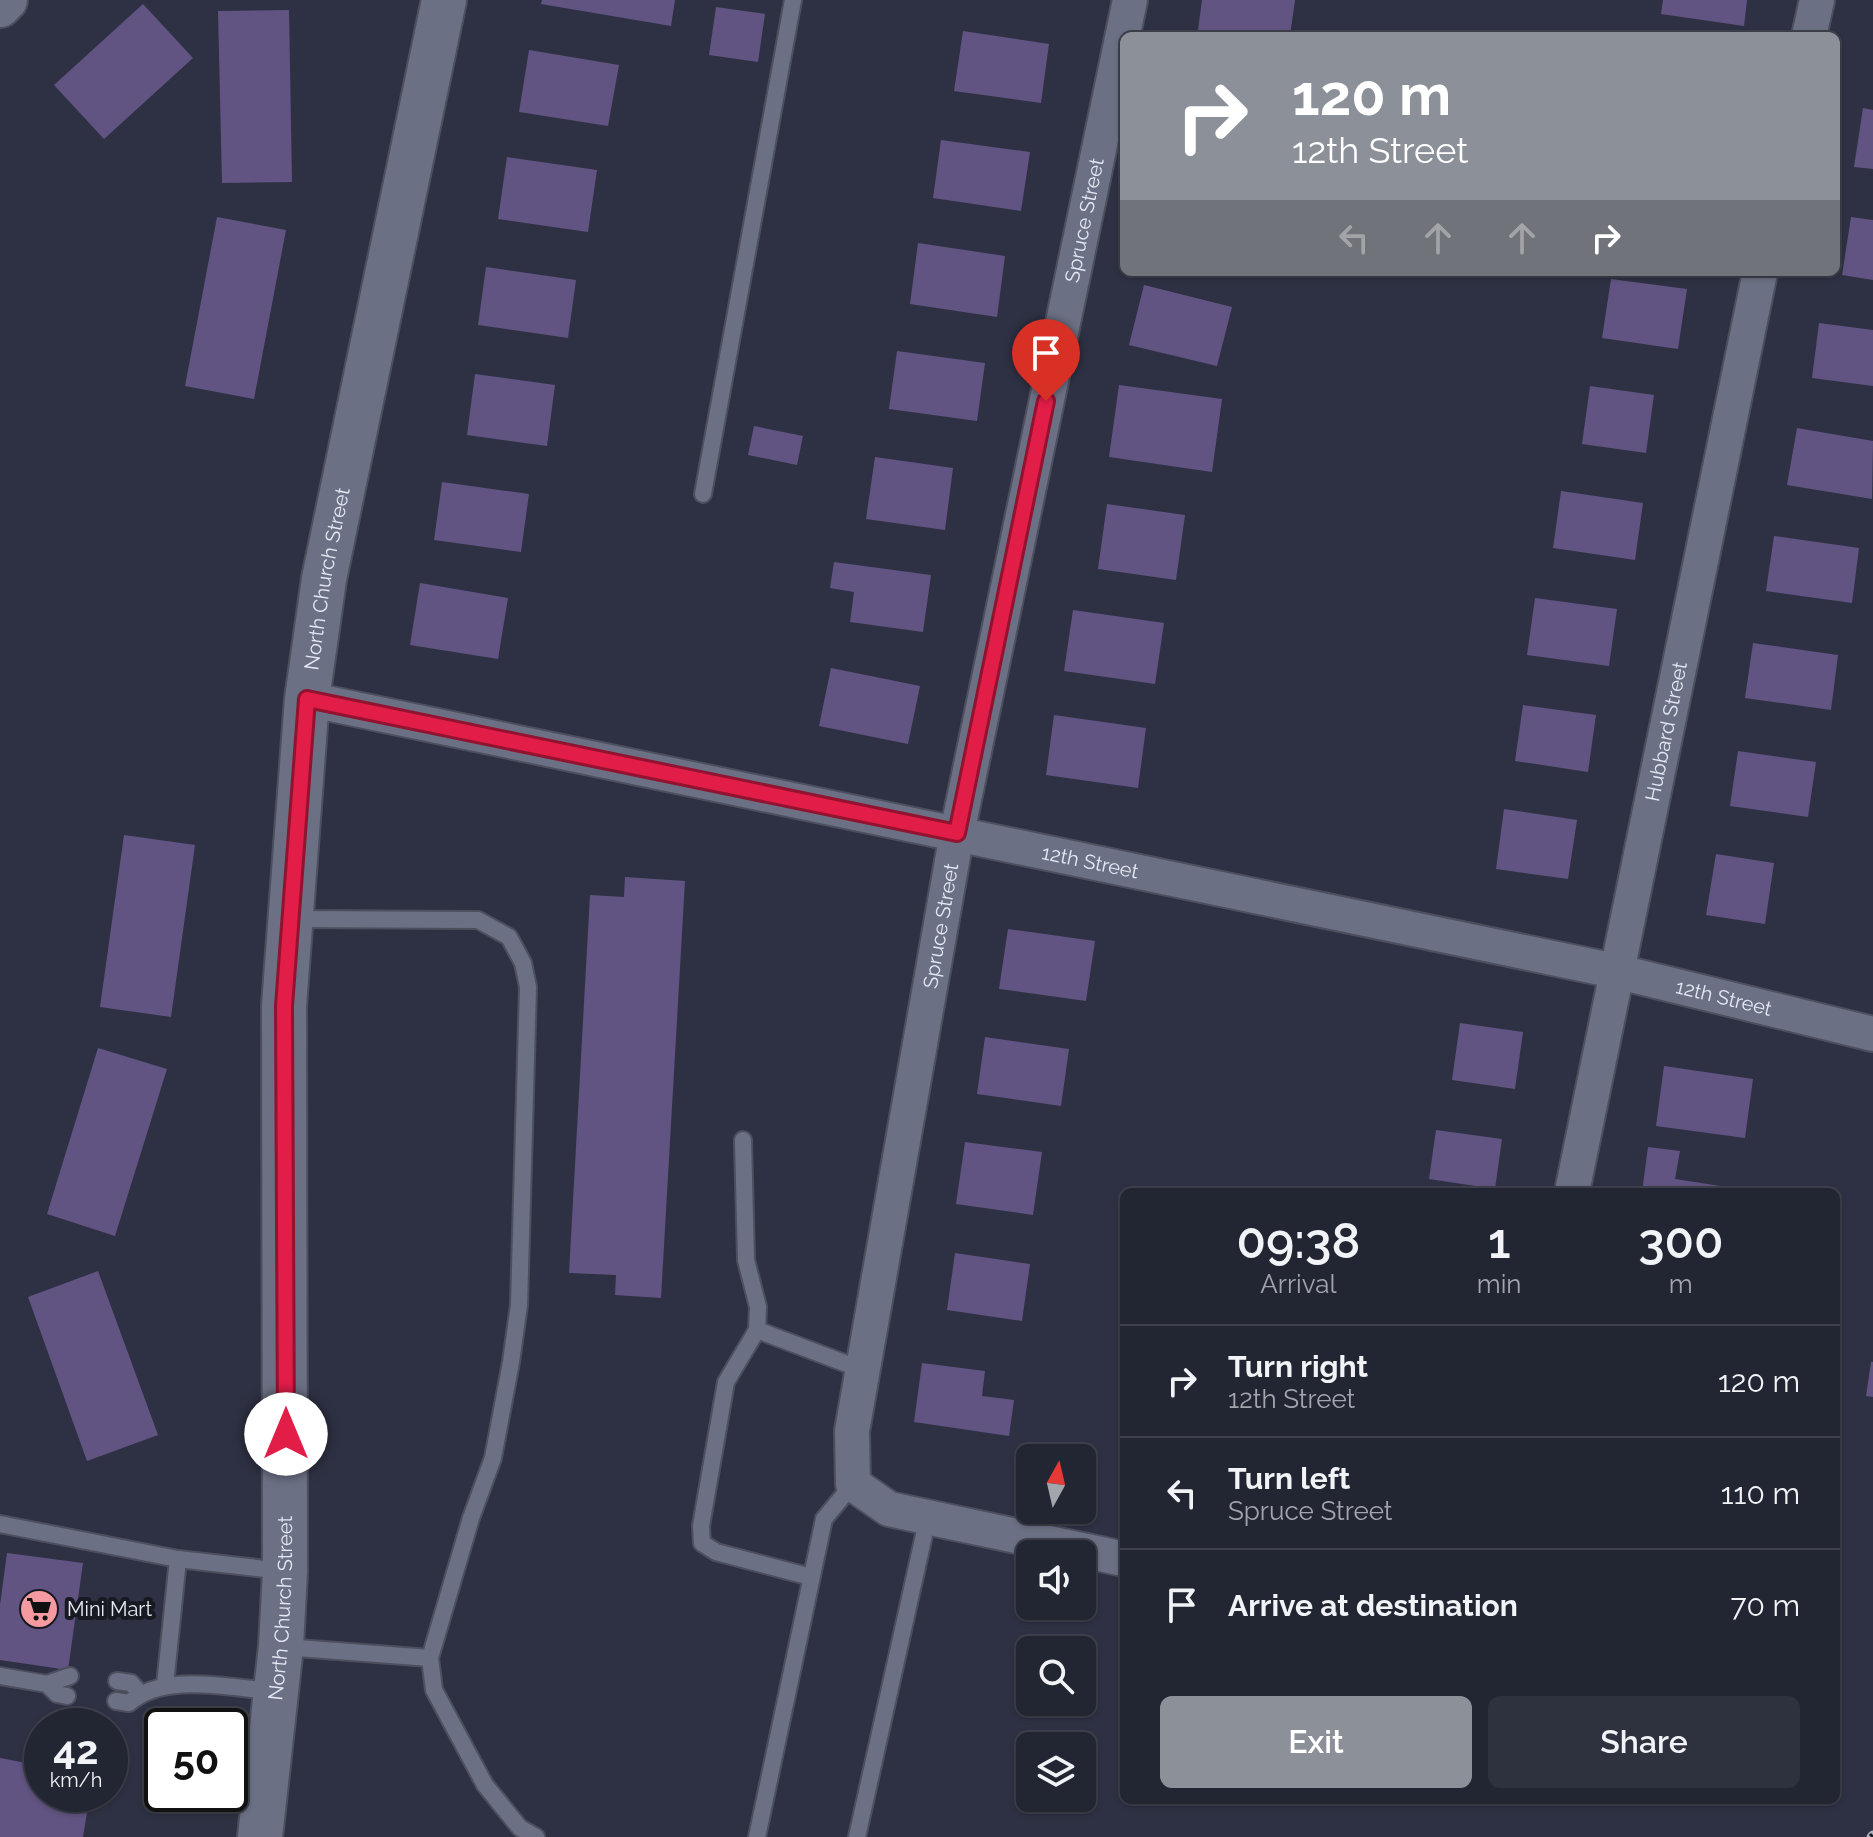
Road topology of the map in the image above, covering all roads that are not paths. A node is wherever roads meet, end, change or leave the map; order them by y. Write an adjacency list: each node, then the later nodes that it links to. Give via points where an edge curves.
1 (6, 0): 6 (street)
2 (444, 0): 12 (main road, North Church Street, via 324,579)
3 (793, 0): 11 (lane)
4 (1130, 0): 7 (street, Spruce Street)
5 (1817, 0): 8 (street)
6 (0, 6)
7 (1123, 32)
8 (1810, 32)
9 (1120, 48): 13 (street, Spruce Street)
10 (1759, 276): 15 (street, Hubbard Street)
11 (703, 494)
12 (307, 699): 13 (street, 12th Street); 14 (main road, North Church Street)
13 (957, 833): 15 (street, 12th Street); 20 (street, Spruce Street)
14 (291, 919): 26 (main road, North Church Street, via 284,1006); 29 (lane, via 478,920 509,937 528,987 519,1305 493,1458)
15 (1615, 971): 16 (street, 12th Street); 18 (street, Hubbard Street)
16 (1873, 1034)
17 (743, 1140): 19 (lane, via 746,1260 758,1307)
18 (1573, 1188)
19 (757, 1330): 20 (lane); 27 (lane, via 726,1382 702,1543 716,1552)
20 (863, 1370): 21 (street, Spruce Street, via 852,1431)
21 (853, 1484): 22 (street, via 889,1509); 27 (lane, via 824,1519)
22 (928, 1517): 24 (street); 42 (lane)
23 (0, 1524): 25 (lane)
24 (1120, 1558)
25 (178, 1559): 26 (lane); 34 (lane)
26 (285, 1572): 28 (main road, North Church Street)
27 (811, 1577): 41 (lane)
28 (281, 1646): 29 (lane); 35 (main road, North Church Street)
29 (430, 1658): 40 (lane, via 434,1690 485,1785 520,1828)
30 (0, 1676): 33 (lane)
31 (70, 1676): 33 (lane)
32 (117, 1681): 36 (lane, via 131,1683)
33 (47, 1684): 37 (lane)
34 (165, 1685): 35 (lane); 36 (lane)
35 (276, 1691): 39 (main road, North Church Street)
36 (140, 1693): 38 (lane, via 129,1703)
37 (67, 1696)
38 (116, 1701)
39 (260, 1837)
40 (536, 1837)
41 (757, 1837)
42 (857, 1837)

